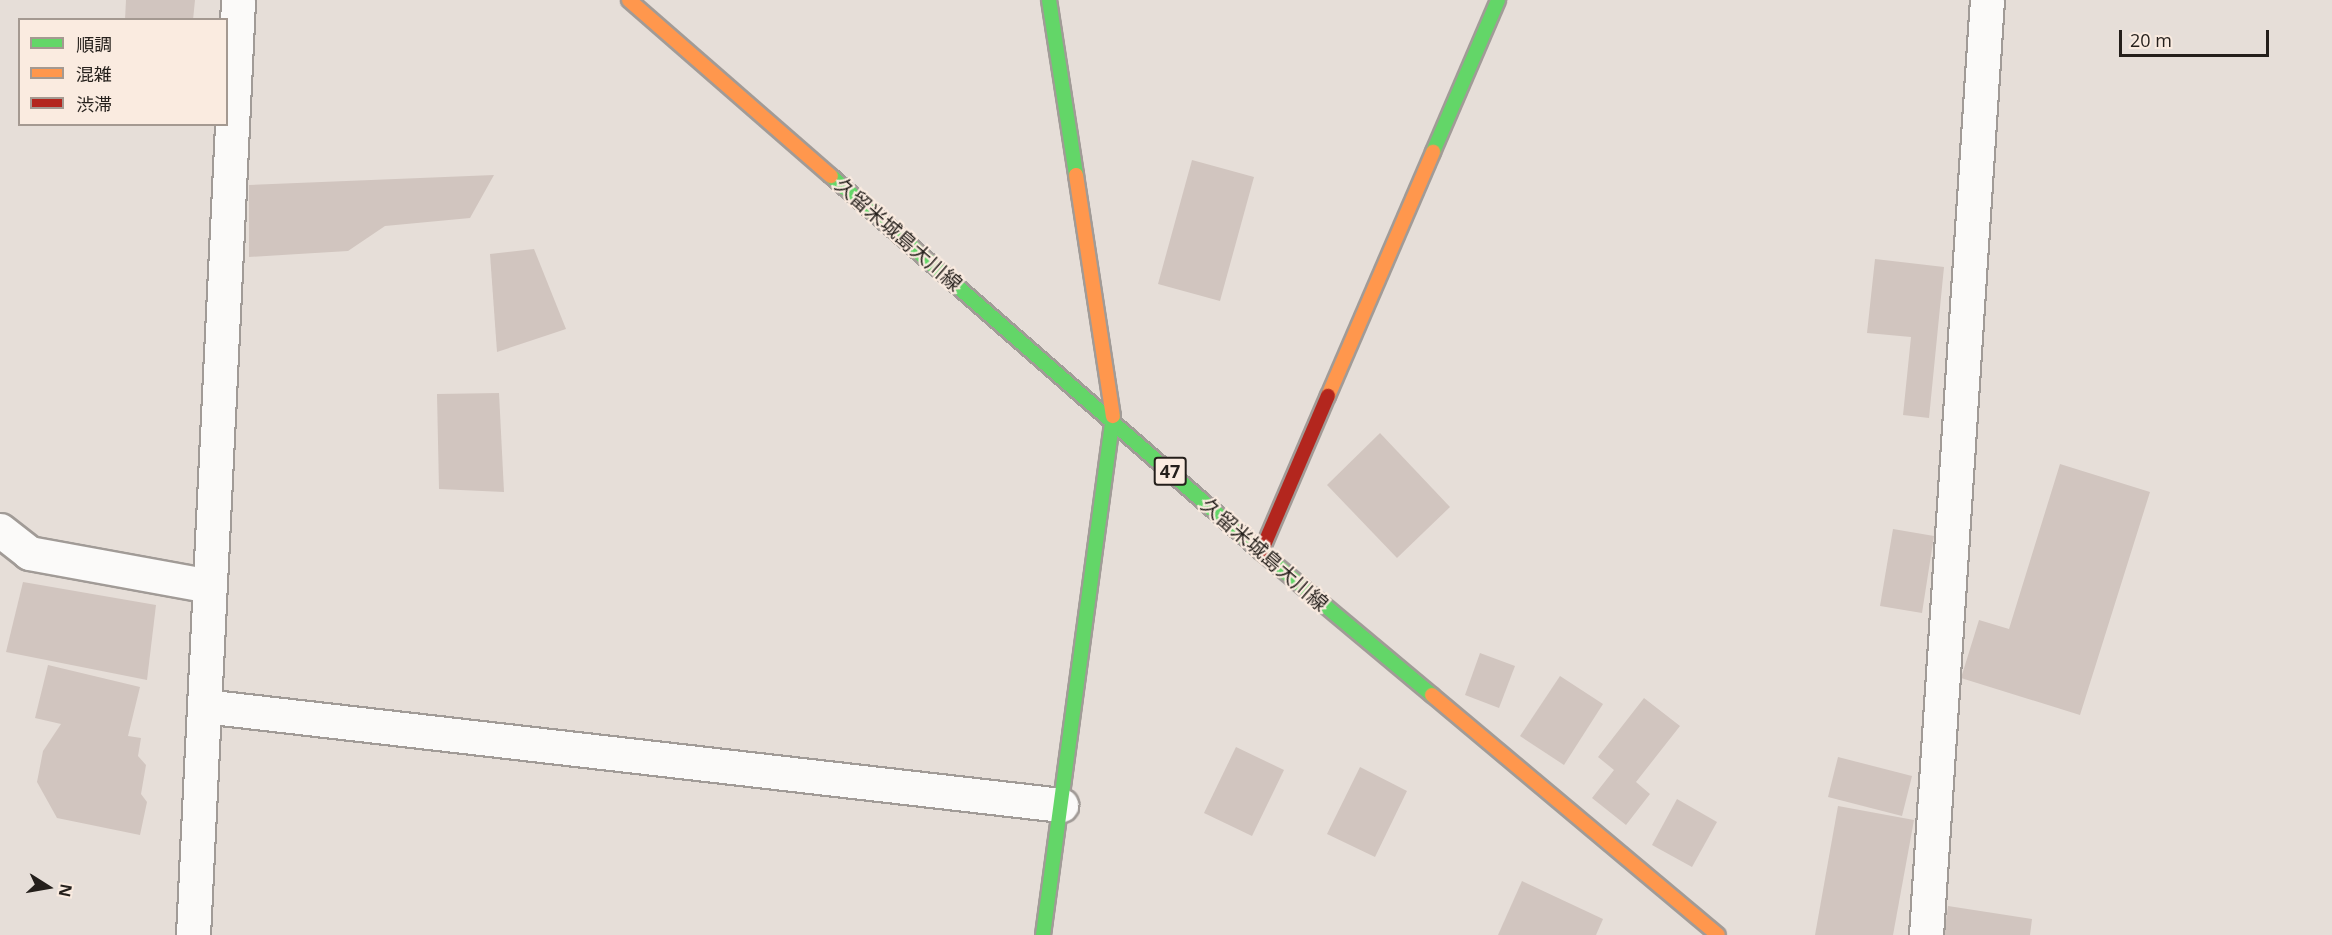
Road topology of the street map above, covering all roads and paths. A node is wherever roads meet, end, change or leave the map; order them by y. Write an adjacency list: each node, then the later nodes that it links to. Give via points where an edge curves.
1 (238, 0): 9 (street)
2 (629, 0): 6 (street, 久留米城島大川線 / 47)
3 (1049, 0): 6 (street)
4 (1498, 0): 8 (street)
5 (1987, 0): 15 (street)
6 (1114, 420): 8 (street, 久留米城島大川線 / 47); 11 (street)
7 (0, 530): 9 (street, via 29,553)
8 (1261, 552): 14 (street, 久留米城島大川線 / 47)
9 (210, 586): 10 (street)
10 (204, 706): 11 (street); 12 (street)
11 (1061, 805): 13 (street)
12 (193, 935)
13 (1043, 935)
14 (1718, 935)
15 (1926, 935)

